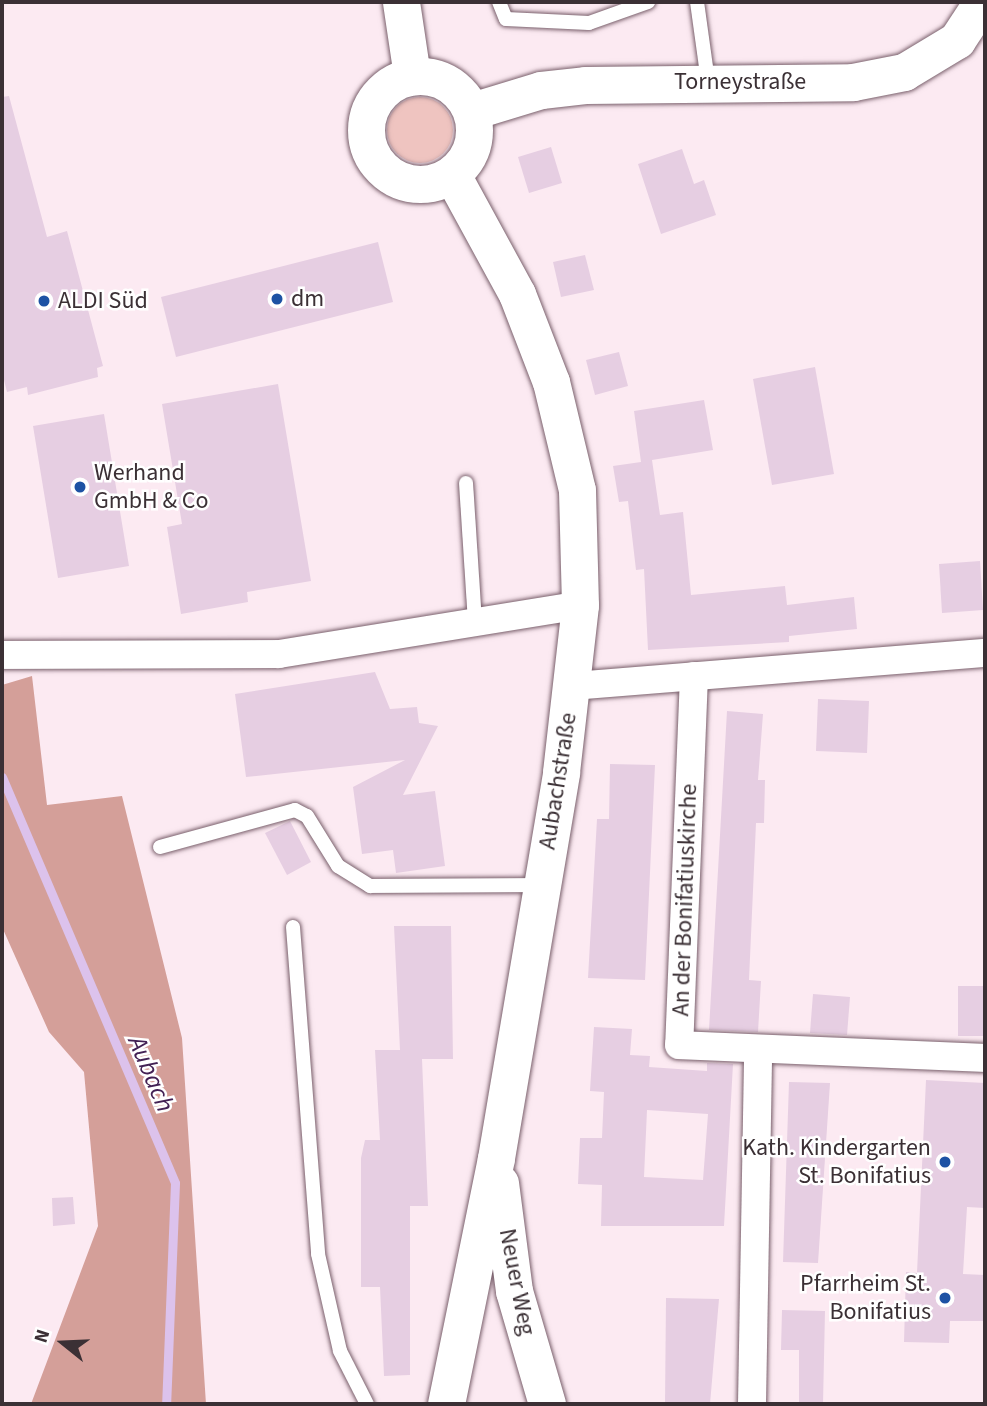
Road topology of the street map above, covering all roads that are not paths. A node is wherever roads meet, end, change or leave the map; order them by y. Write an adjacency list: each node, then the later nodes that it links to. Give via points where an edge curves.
1 (401, 2): 6 (street)
2 (499, 2): 3 (lane, via 506,19 589,23)
3 (649, 2)
4 (697, 2): 7 (lane)
5 (982, 2): 7 (street, Torneystraße, via 957,40 904,72 853,82)
6 (412, 76): 8 (street, via 434,77 459,91); 9 (street, via 381,92 367,117 367,145 382,170 407,184 435,184)
7 (708, 81): 8 (street, Torneystraße, via 541,90)
8 (472, 111): 9 (street, via 474,144)
9 (452, 175): 11 (street, Aubachstraße, via 517,294 551,382 577,490)
10 (466, 483): 12 (lane)
11 (580, 605): 12 (street); 16 (street, Aubachstraße)
12 (475, 622): 14 (street, via 279,653)
13 (985, 653): 15 (street)
14 (2, 655)
15 (694, 676): 16 (street); 20 (street, An der Bonifatiuskirche, via 679,1045)
16 (573, 686): 18 (street, Aubachstraße)
17 (160, 847): 18 (lane, via 295,810 307,816 338,866 370,886)
18 (541, 885): 22 (street, Aubachstraße)
19 (293, 927): 23 (lane, via 318,1254 340,1351)
20 (758, 1049): 21 (street, An der Bonifatiuskirche); 26 (street)
21 (985, 1058)
22 (496, 1158): 24 (street, Aubachstraße); 25 (street, Neuer Weg, via 514,1290)
23 (367, 1404)
24 (446, 1404)
25 (547, 1404)
26 (752, 1404)

